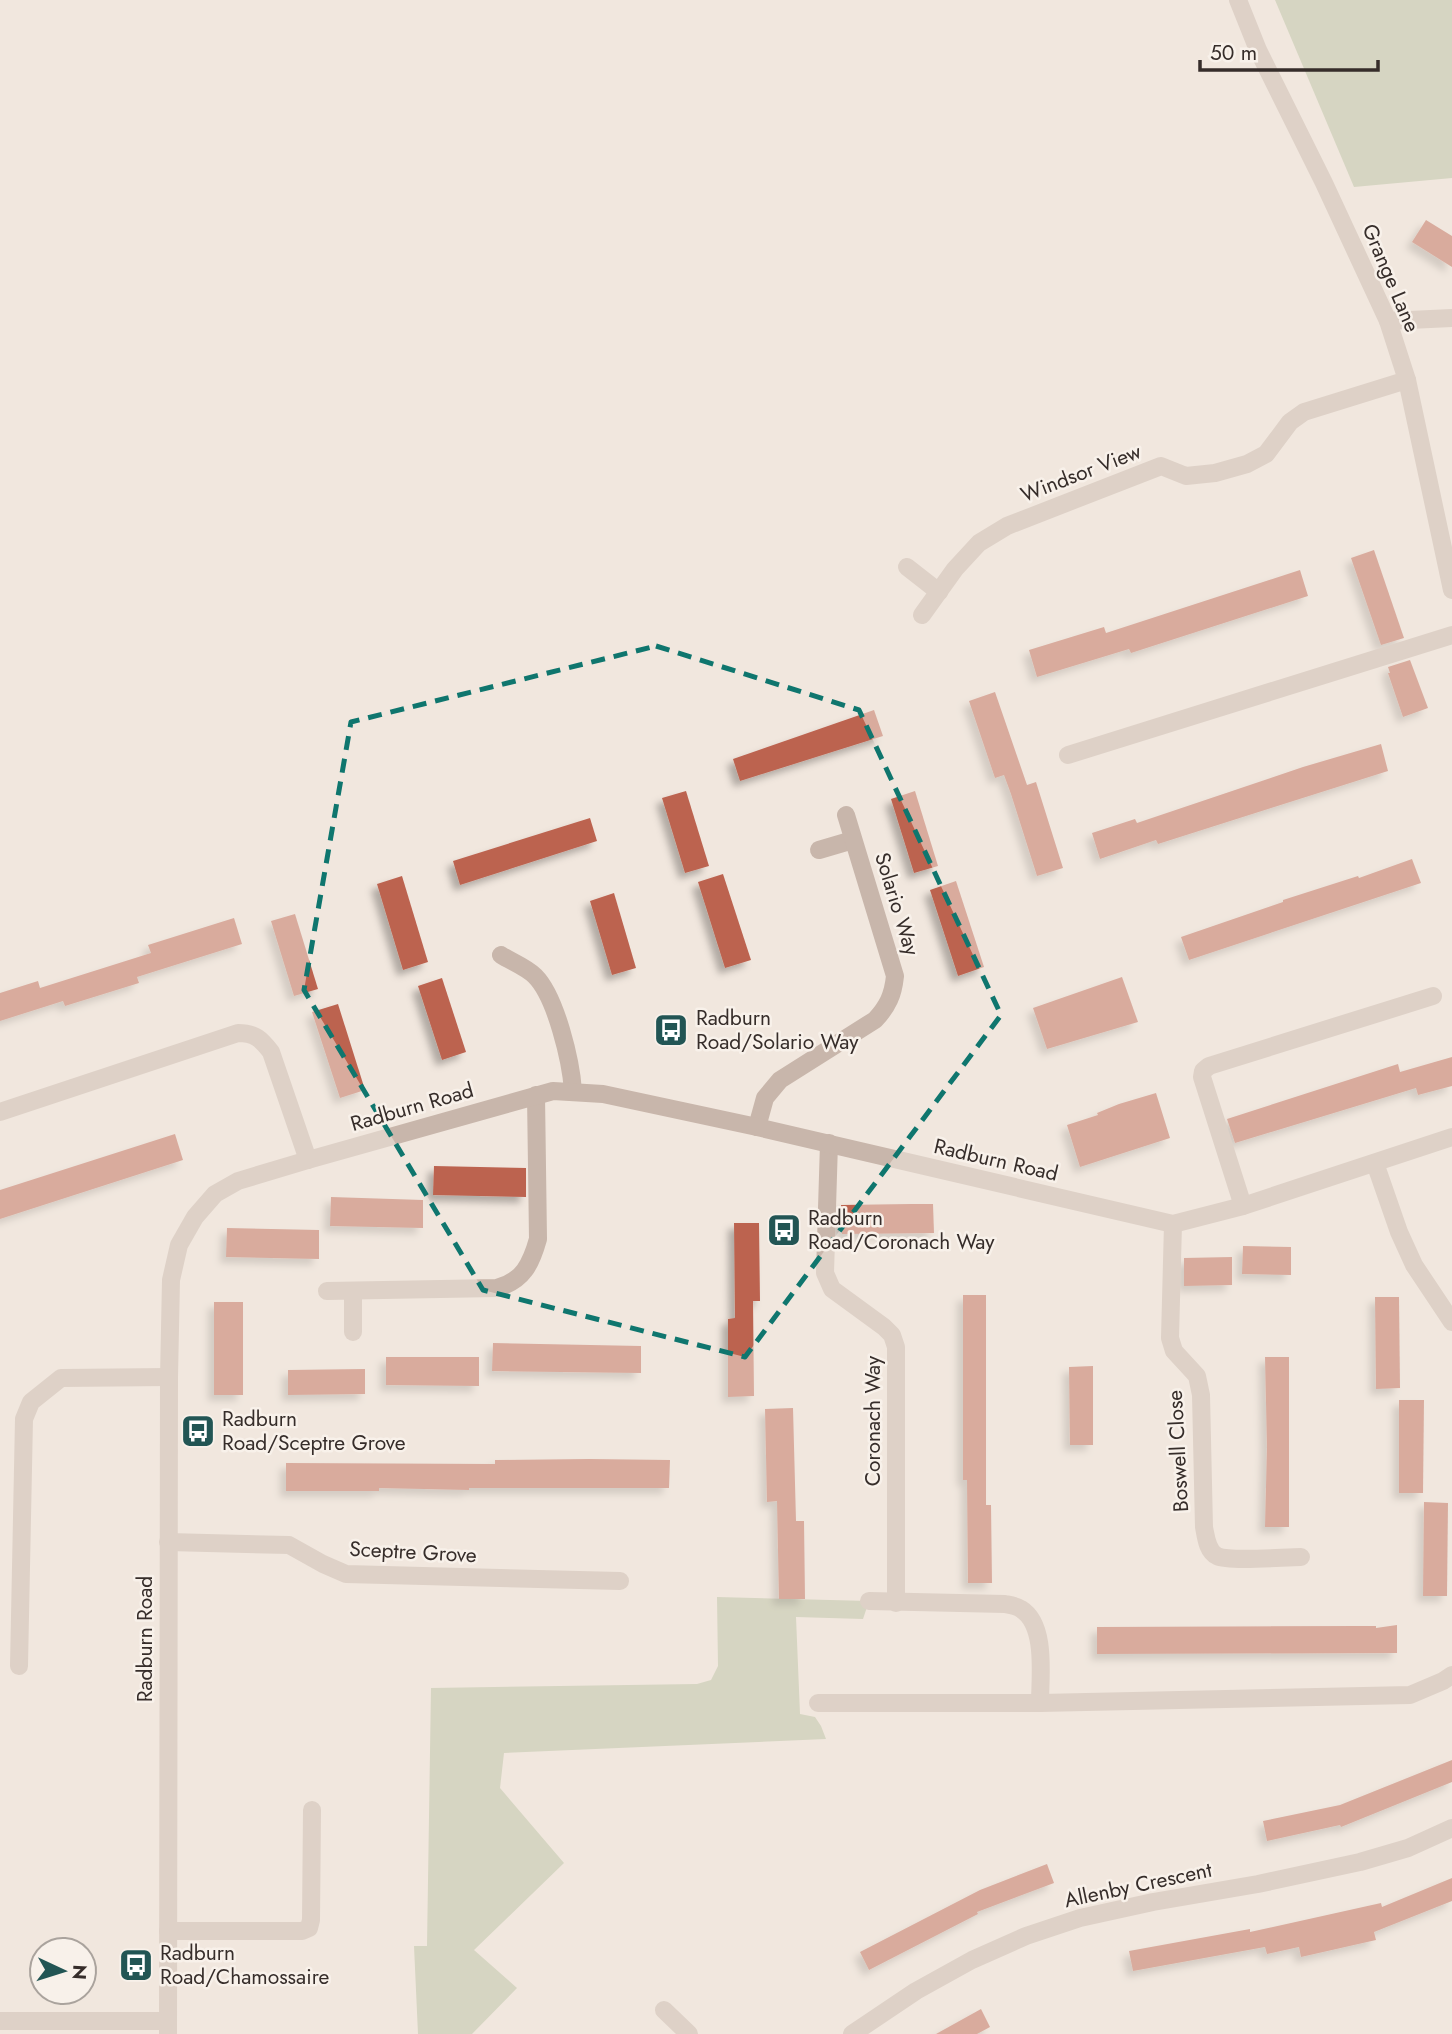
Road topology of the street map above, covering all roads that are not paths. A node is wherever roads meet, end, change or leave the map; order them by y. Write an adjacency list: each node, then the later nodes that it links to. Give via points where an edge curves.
1 (1238, 0): 3 (street, Grange Lane)
2 (1452, 318): 3 (street)
3 (1388, 321): 4 (street, Grange Lane)
4 (1407, 380): 6 (street, Grange Lane); 7 (street, Windsor View, via 1304,412 1290,422 1266,454 1247,464 1186,476 1161,466 1007,526 979,543)
5 (906, 567): 7 (street)
6 (1452, 590)
7 (939, 592): 8 (street, Windsor View)
8 (922, 615)
9 (1452, 635): 10 (street)
10 (1068, 755)
11 (846, 815): 12 (street, Solario Way)
12 (853, 840): 13 (street, Solario Way); 19 (street, Solario Way, via 895,976 893,994 875,1020 780,1080 765,1098)
13 (819, 850)
14 (501, 955): 16 (street, via 534,975 550,1000 572,1068)
15 (1433, 996): 24 (street, via 1203,1071)
16 (573, 1091): 17 (street, Radburn Road); 19 (street, Radburn Road)
17 (536, 1095): 22 (street, Radburn Road); 26 (street, via 538,1239 523,1275 497,1288)
18 (0, 1112): 22 (street, via 238,1033 252,1033 271,1052)
19 (757, 1127): 21 (street, Radburn Road)
20 (1452, 1137): 23 (street, Radburn Road)
21 (829, 1143): 25 (street, Radburn Road); 35 (street, Coronach Way, via 825,1273 832,1289 884,1326 896,1348)
22 (308, 1160): 30 (street, Radburn Road, via 238,1181 215,1194 195,1217 179,1245 171,1280)
23 (1375, 1163): 24 (street, Radburn Road); 28 (street, via 1414,1265)
24 (1243, 1206): 25 (street, Radburn Road)
25 (1173, 1224): 32 (street, Boswell Close, via 1170,1338 1174,1351 1197,1376 1201,1395 1209,1548 1217,1556 1229,1558)
26 (353, 1291): 27 (street); 29 (street)
27 (327, 1292)
28 (1452, 1322)
29 (353, 1332)
30 (169, 1377): 31 (street, Radburn Road); 36 (street, via 61,1378 31,1402 24,1419)
31 (168, 1542): 33 (street, Sceptre Grove, via 289,1545 346,1574); 42 (street, Radburn Road)
32 (1301, 1557)
33 (620, 1581)
34 (869, 1601): 35 (street)
35 (897, 1603): 39 (street, via 1020,1608 1031,1618 1040,1641)
36 (19, 1666)
37 (1452, 1675): 39 (street, via 1410,1695)
38 (818, 1703): 39 (street)
39 (1040, 1703)
40 (312, 1810): 42 (street, via 309,1928)
41 (1452, 1828): 47 (street, Allenby Crescent, via 1408,1848 1360,1862 1080,1918 972,1959)
42 (168, 1931): 45 (street, Radburn Road)
43 (664, 2010): 46 (street)
44 (0, 2021): 45 (street)
45 (168, 2028)
46 (689, 2034)
47 (852, 2034)

